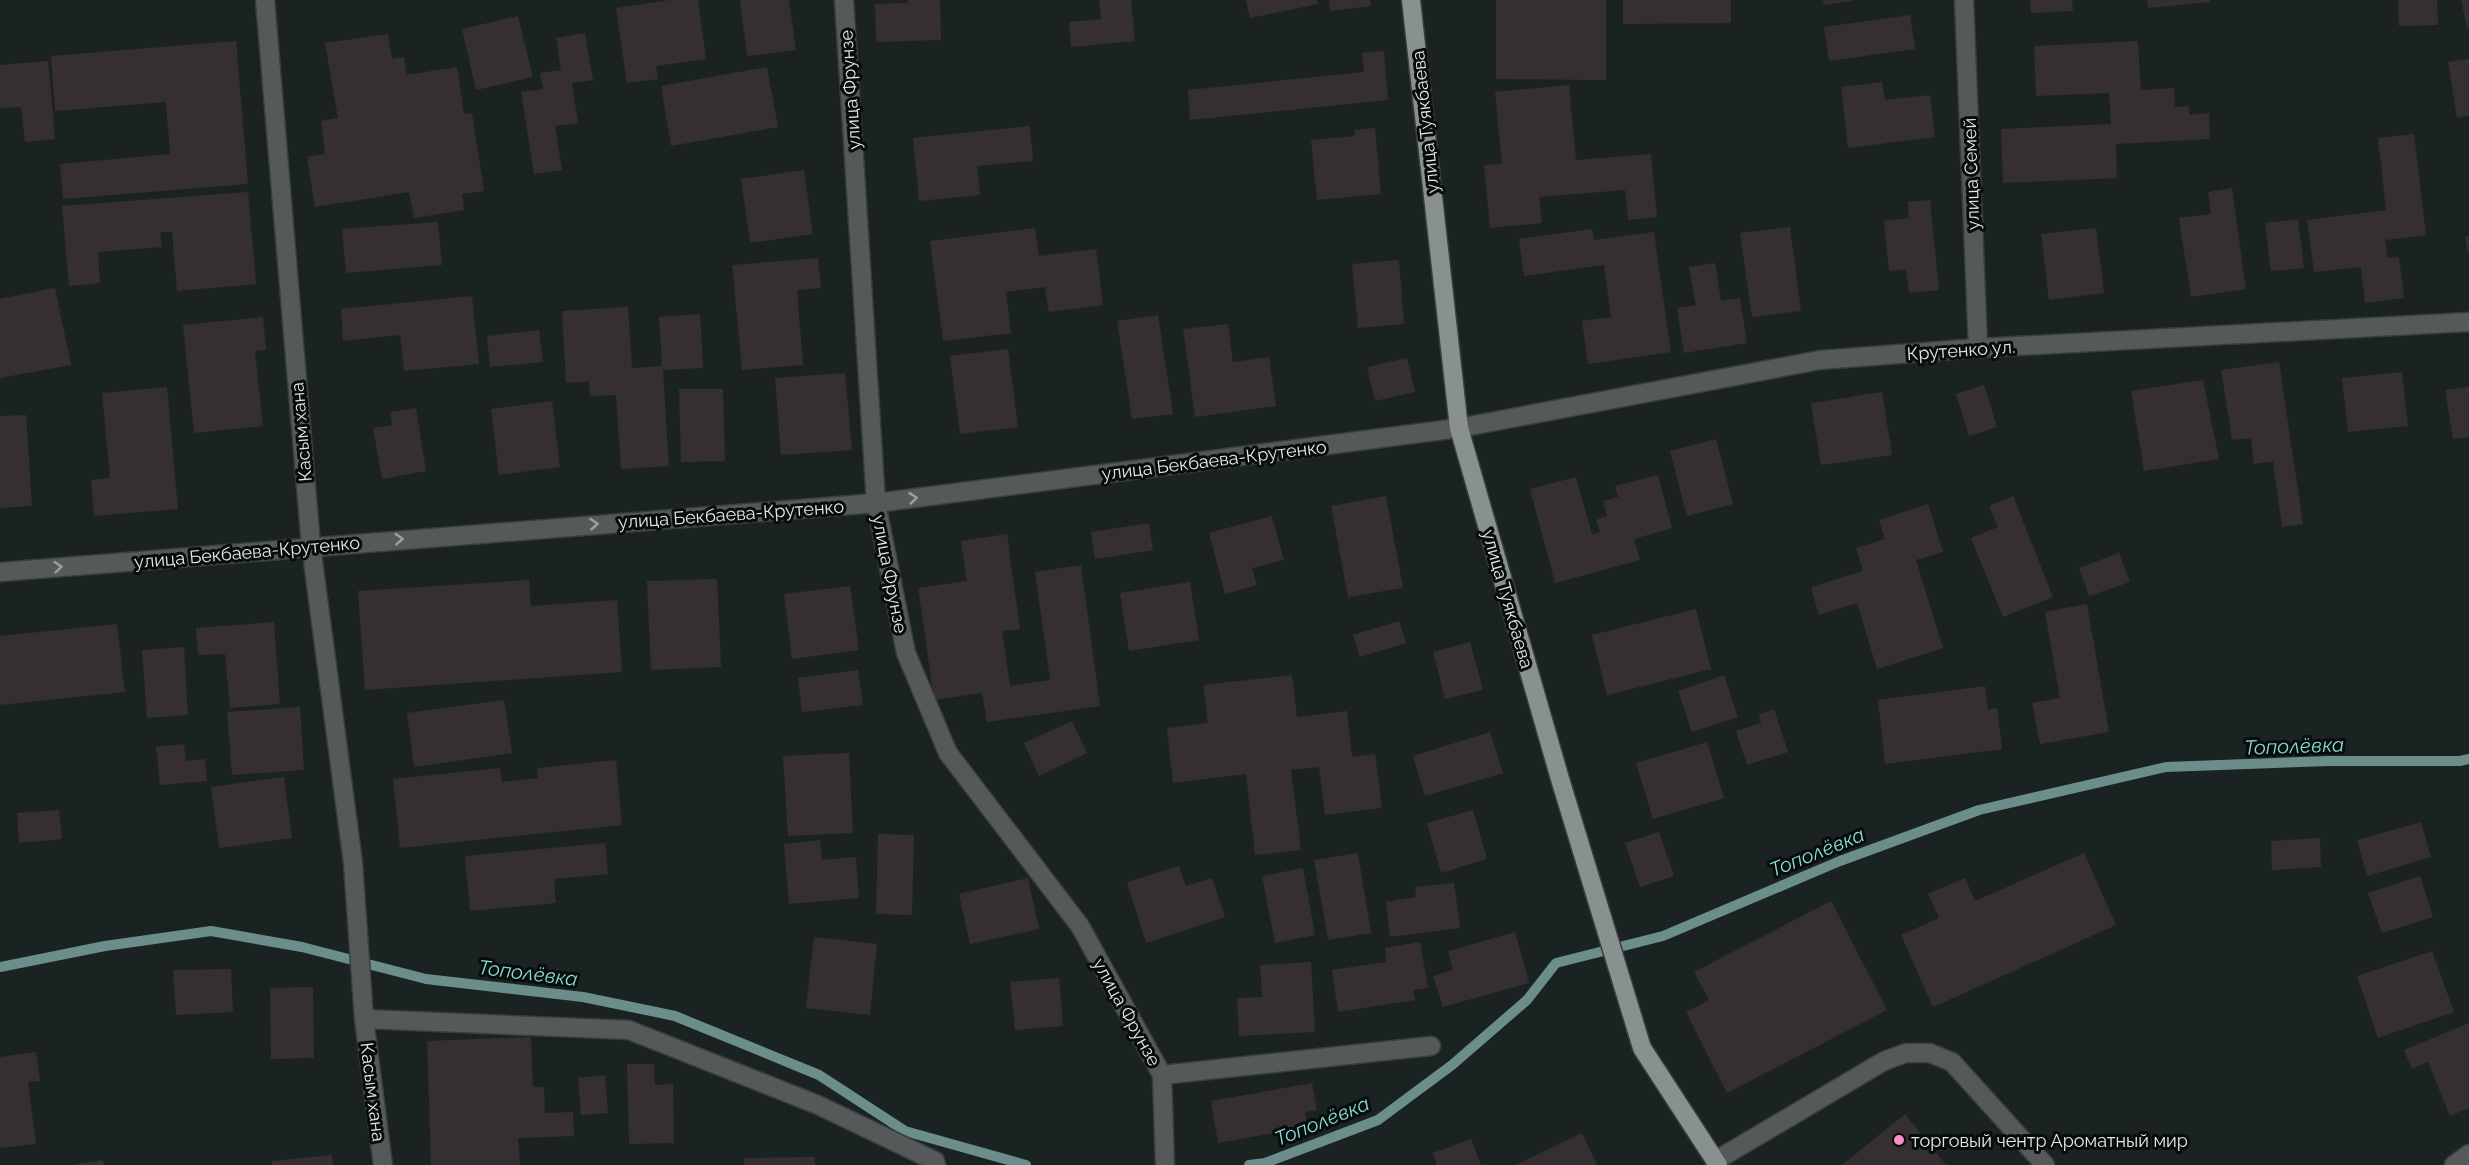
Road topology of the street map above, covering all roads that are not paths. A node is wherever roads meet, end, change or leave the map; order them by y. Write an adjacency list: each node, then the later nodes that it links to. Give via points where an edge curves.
1 (265, 0): 9 (street, Касым хана)
2 (844, 0): 8 (street, улица Фрунзе)
3 (1411, 0): 7 (main road, улица Туякбаева)
4 (1964, 0): 6 (street, улица Семей)
5 (2469, 322): 6 (street, Крутенко ул.)
6 (1978, 348): 7 (street, Крутенко ул., via 1820,360)
7 (1459, 428): 8 (street, улица Бекбаева-Крутенко, one-way to 7); 15 (main road, улица Туякбаева, via 1642,1048)
8 (876, 502): 9 (street, улица Бекбаева-Крутенко, one-way to 8); 13 (street, улица Фрунзе, via 906,653 948,753 1080,926)
9 (311, 546): 10 (street, улица Бекбаева-Крутенко, one-way to 9); 11 (street, Касым хана, via 353,862)
10 (0, 572)
11 (364, 1017): 16 (street, Касым хана); 17 (street, via 629,1030 818,1105 935,1161)
12 (1431, 1046): 13 (street, улица Фрунзе)
13 (1162, 1075): 18 (street, улица Фрунзе)
14 (2469, 1154): 20 (street)
15 (1716, 1164): 19 (street, via 1884,1061 1906,1053 1930,1053 1952,1062)
16 (383, 1165)
17 (936, 1165)
18 (1165, 1165)
19 (2045, 1165)
20 (2454, 1165)

